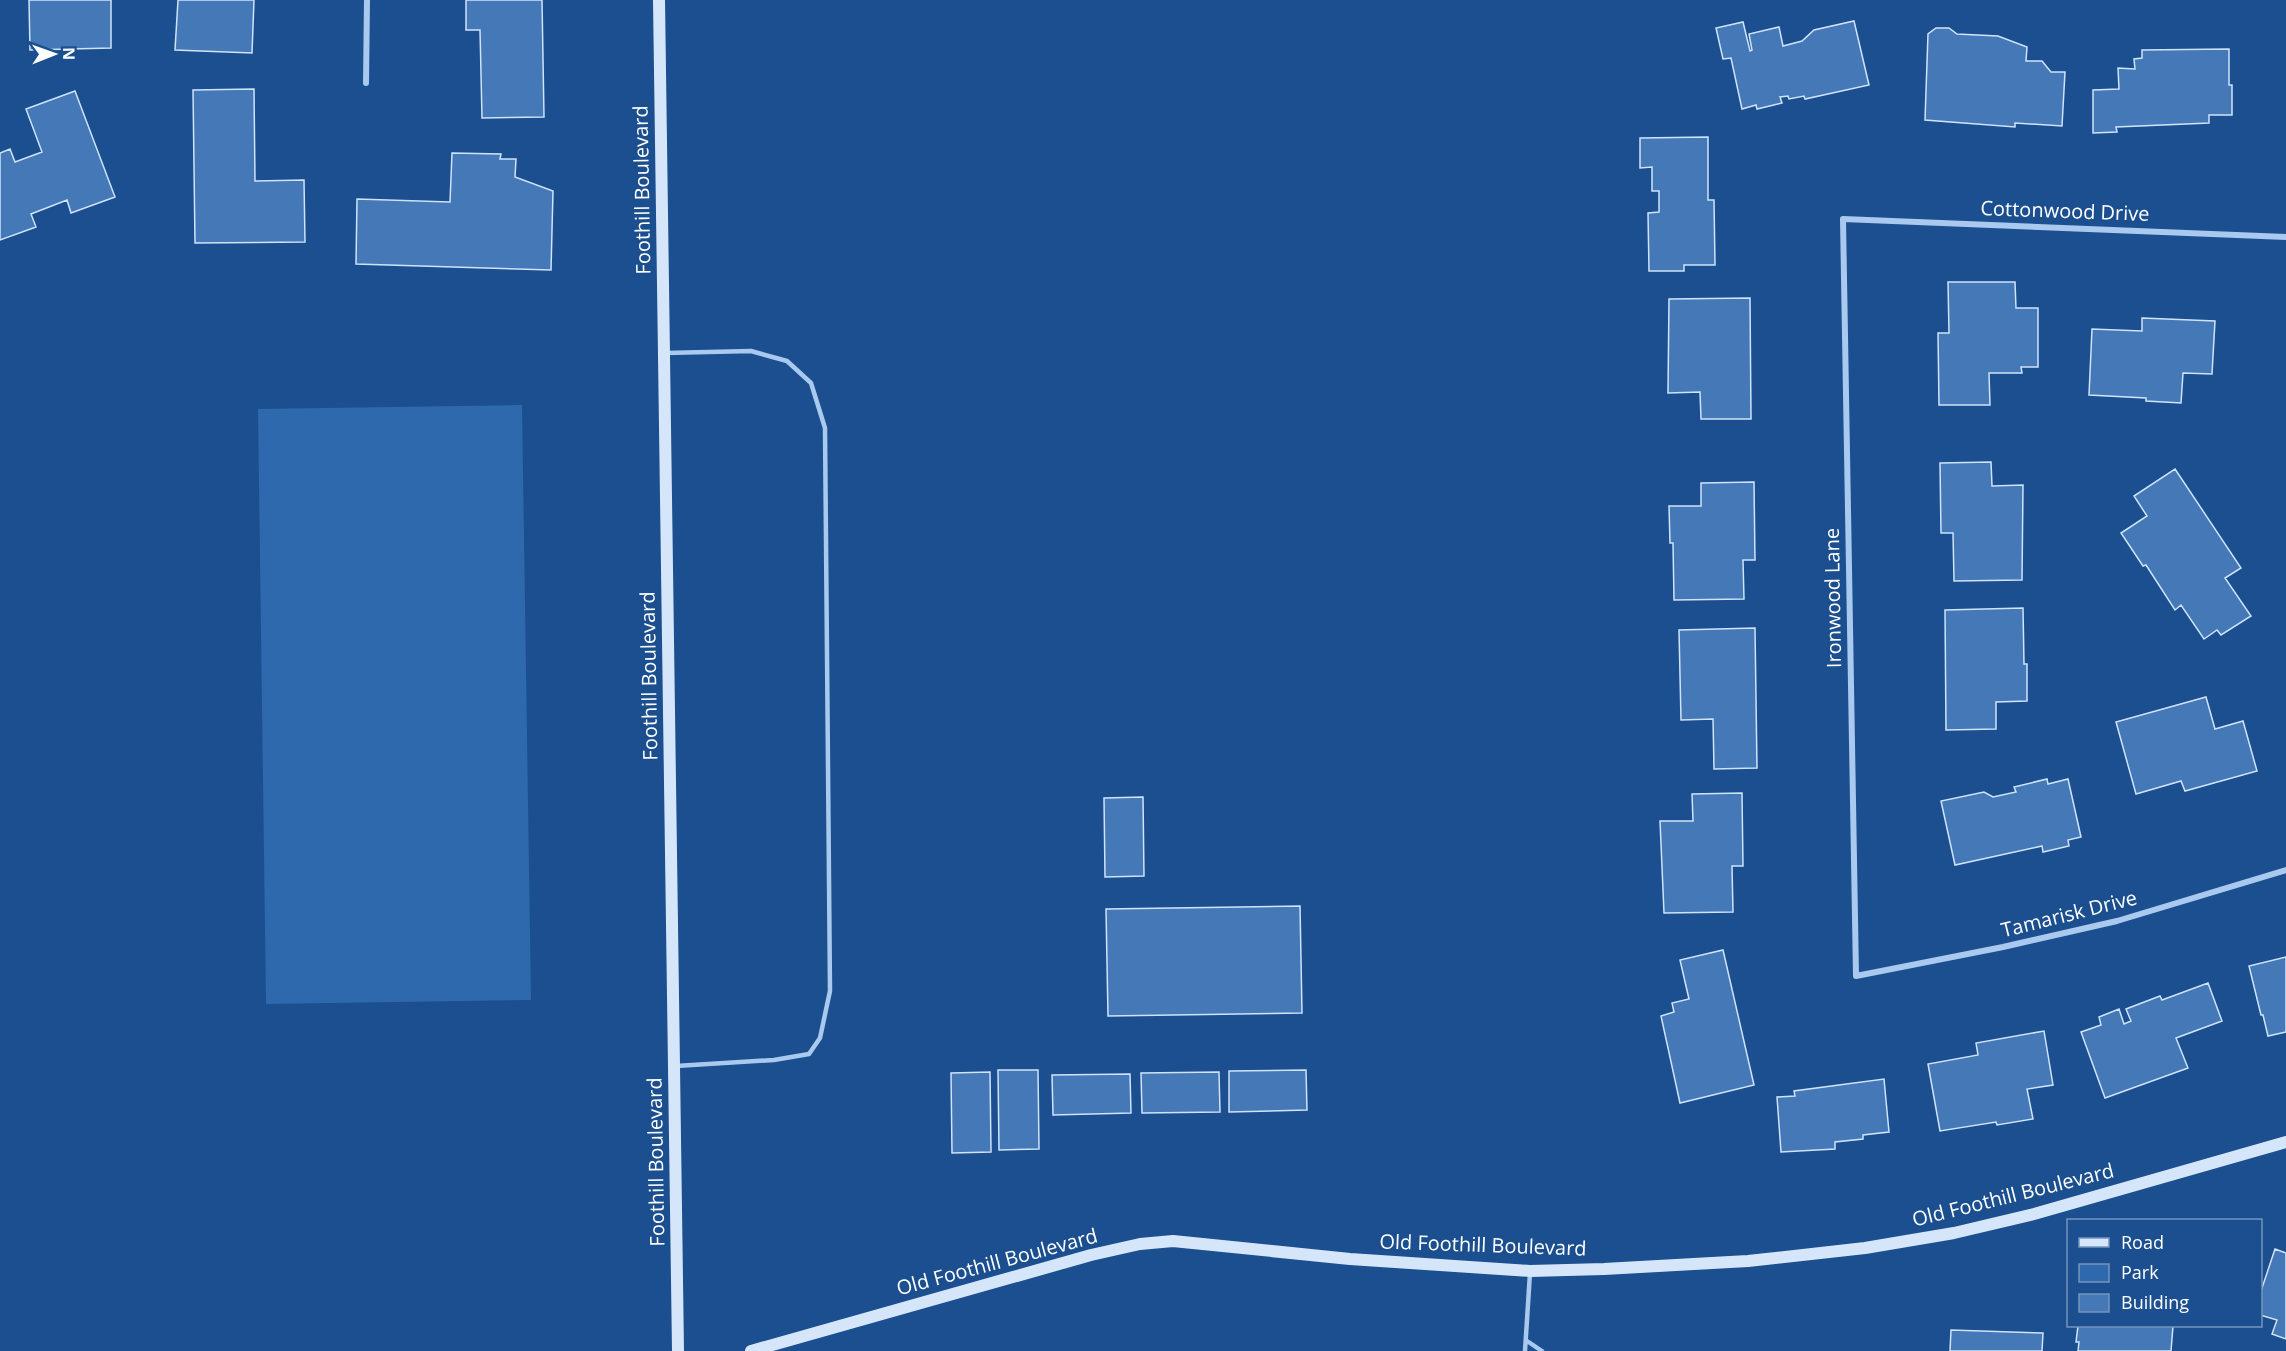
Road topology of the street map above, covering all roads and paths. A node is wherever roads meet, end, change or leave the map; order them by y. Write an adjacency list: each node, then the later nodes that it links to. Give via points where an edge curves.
1 (367, 0): 3 (street)
2 (658, 0): 6 (street, Foothill Boulevard)
3 (366, 83)
4 (1843, 219): 5 (street, Cottonwood Drive); 8 (street, Ironwood Lane)
5 (2286, 237)
6 (664, 353): 9 (street, Foothill Boulevard); 9 (lane, via 752,351 787,361 811,383 825,428 830,991 820,1038 809,1054)
7 (2286, 870): 8 (street, Tamarisk Drive, via 2117,921)
8 (1856, 976)
9 (674, 1066): 13 (street, Foothill Boulevard)
10 (2286, 1142): 11 (street, Old Foothill Boulevard, via 1954,1233 1748,1261)
11 (1530, 1270): 12 (lane); 14 (street, Old Foothill Boulevard, via 1350,1259 1173,1241 1140,1244)
12 (1527, 1341): 15 (lane); 16 (lane)
13 (678, 1351)
14 (752, 1351)
15 (1525, 1351)
16 (1542, 1351)

